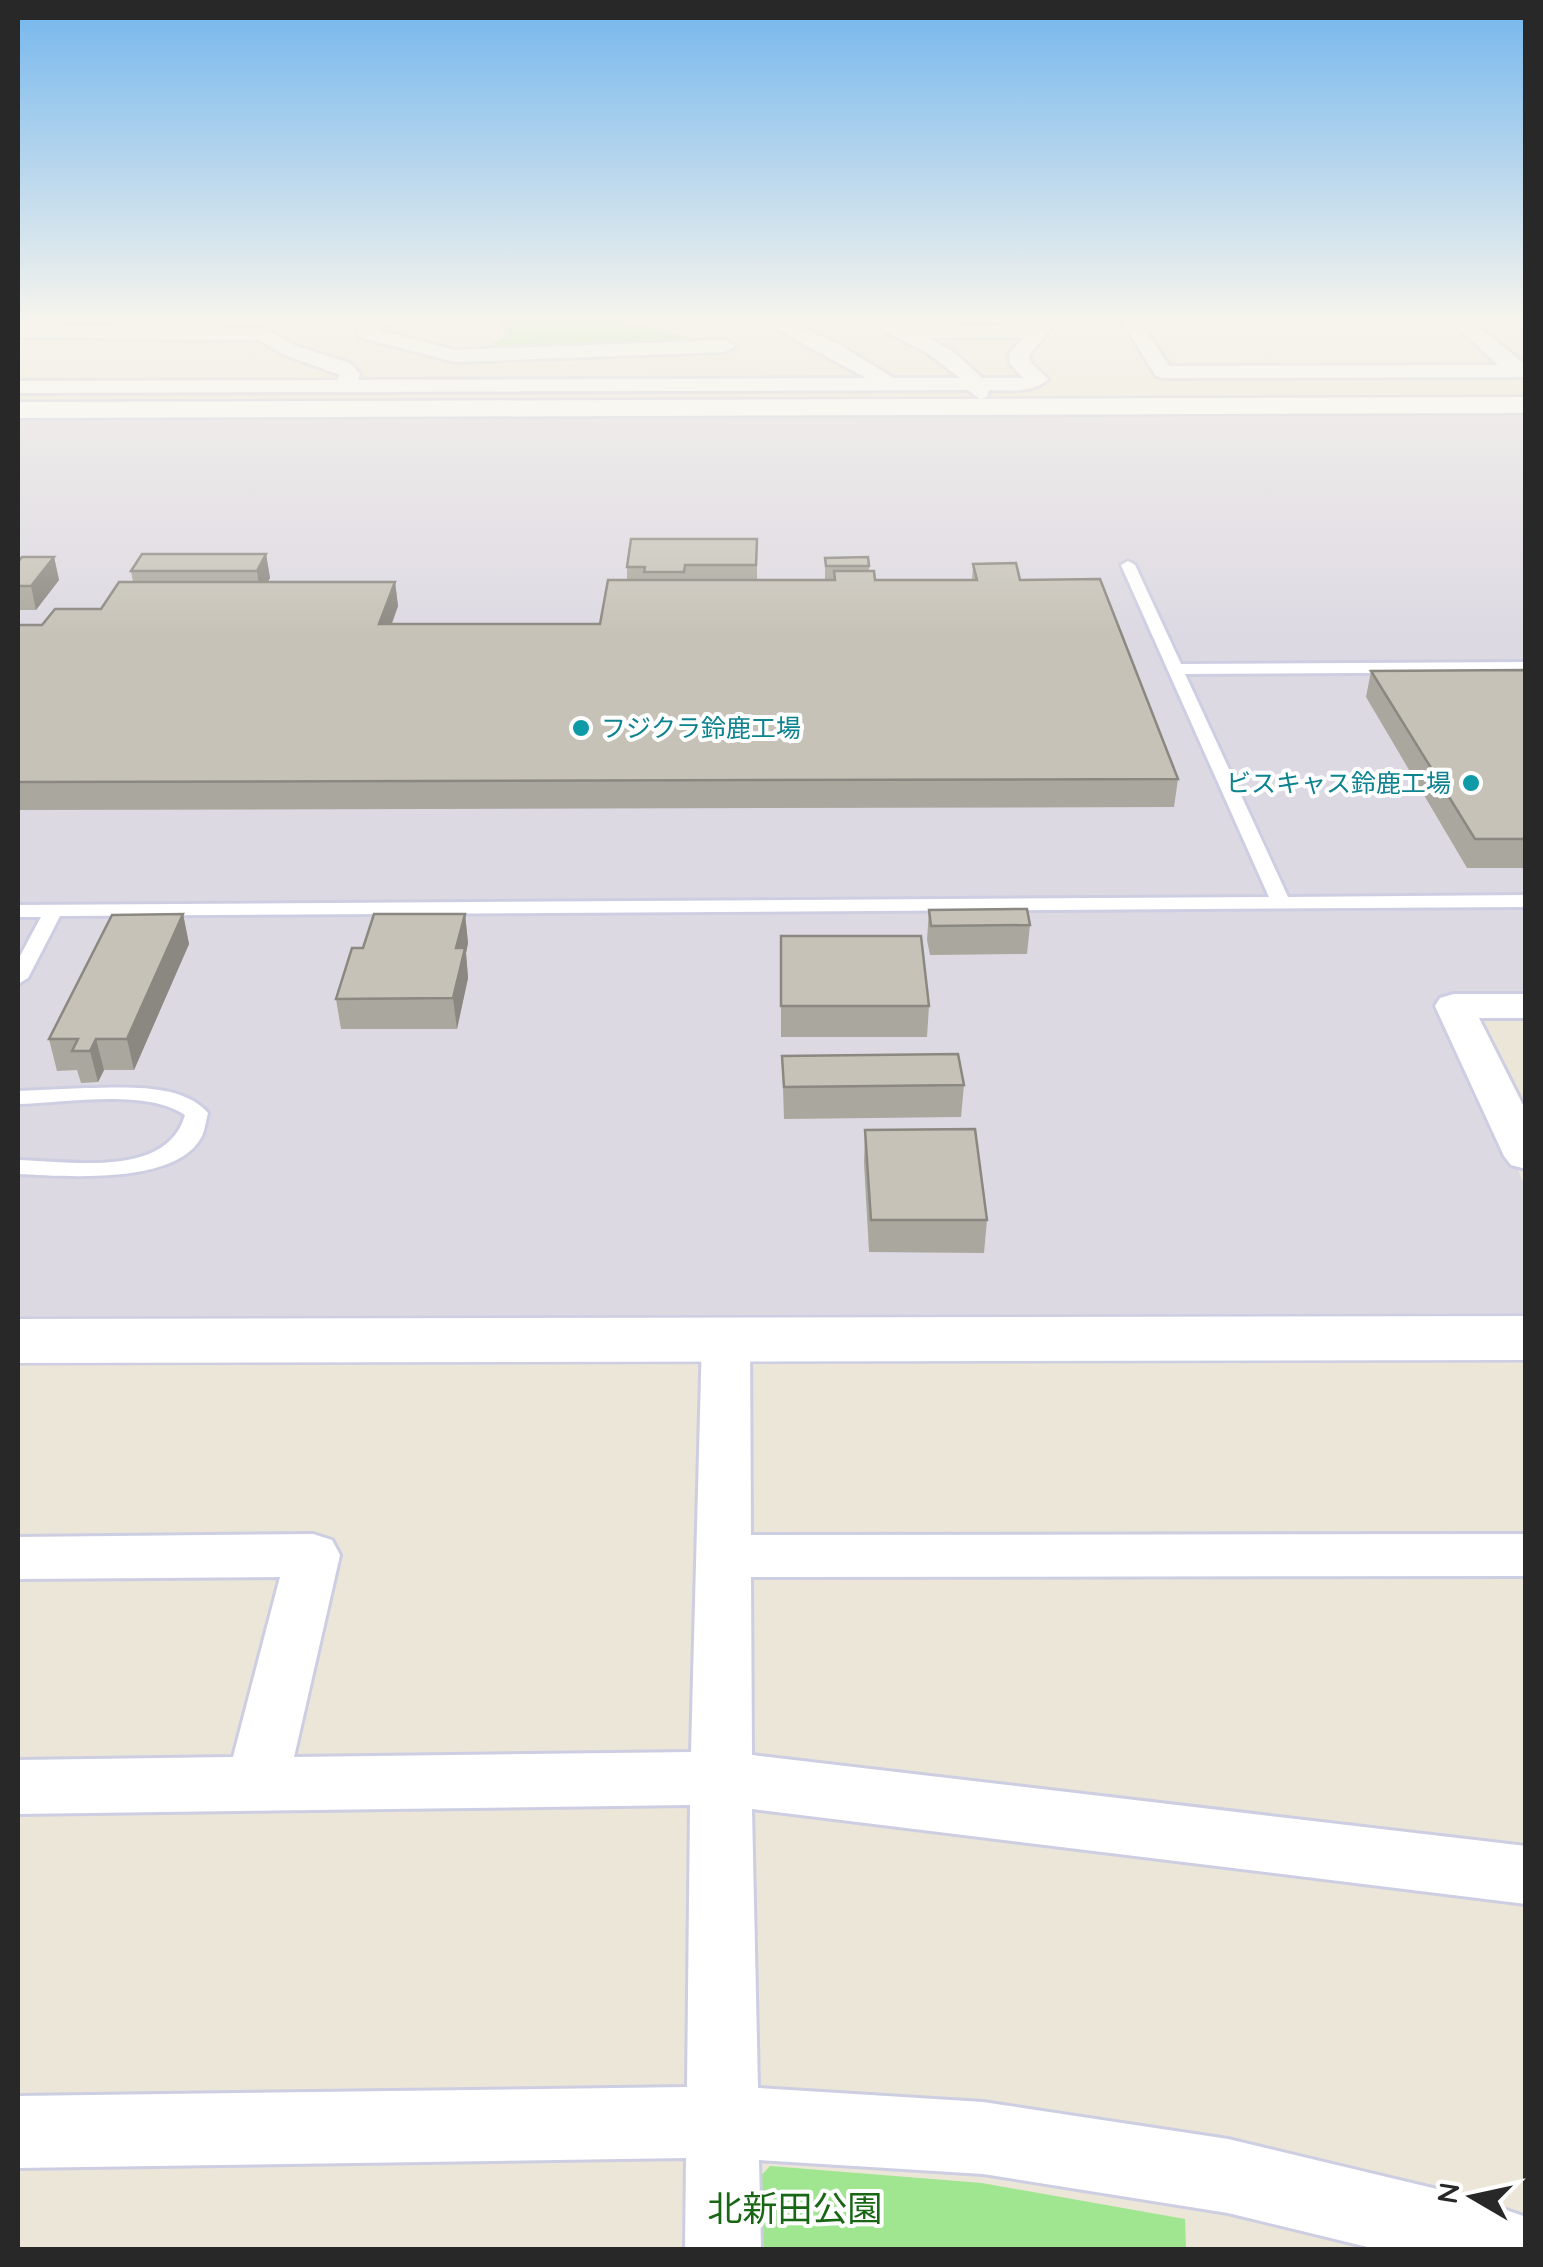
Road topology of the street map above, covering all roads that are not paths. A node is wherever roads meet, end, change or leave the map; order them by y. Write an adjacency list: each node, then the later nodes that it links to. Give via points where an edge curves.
1 (1128, 565): 3 (lane)
2 (1526, 667): 3 (lane)
3 (1175, 670): 5 (lane)
4 (1526, 901): 5 (lane)
5 (1281, 902): 7 (lane)
6 (18, 911): 7 (lane)
7 (54, 912): 8 (lane)
8 (18, 978)
9 (1526, 1006): 11 (street, via 1454,1006)
10 (18, 1098): 12 (lane, via 145,1096 189,1104 197,1130 186,1144 142,1164)
11 (1526, 1156)
12 (18, 1167)
13 (726, 1338): 14 (street); 15 (street); 17 (street)
14 (1526, 1338)
15 (18, 1342)
16 (1526, 1555): 17 (street)
17 (724, 1556): 19 (street)
18 (18, 1558): 20 (street, via 313,1554)
19 (721, 1778): 20 (street); 22 (street); 23 (street)
20 (257, 1782): 21 (street)
21 (18, 1786)
22 (1526, 1875)
23 (724, 2122): 24 (street); 25 (street); 26 (street, via 983,2138 1228,2176)
24 (18, 2132)
25 (723, 2250)
26 (1514, 2250)

